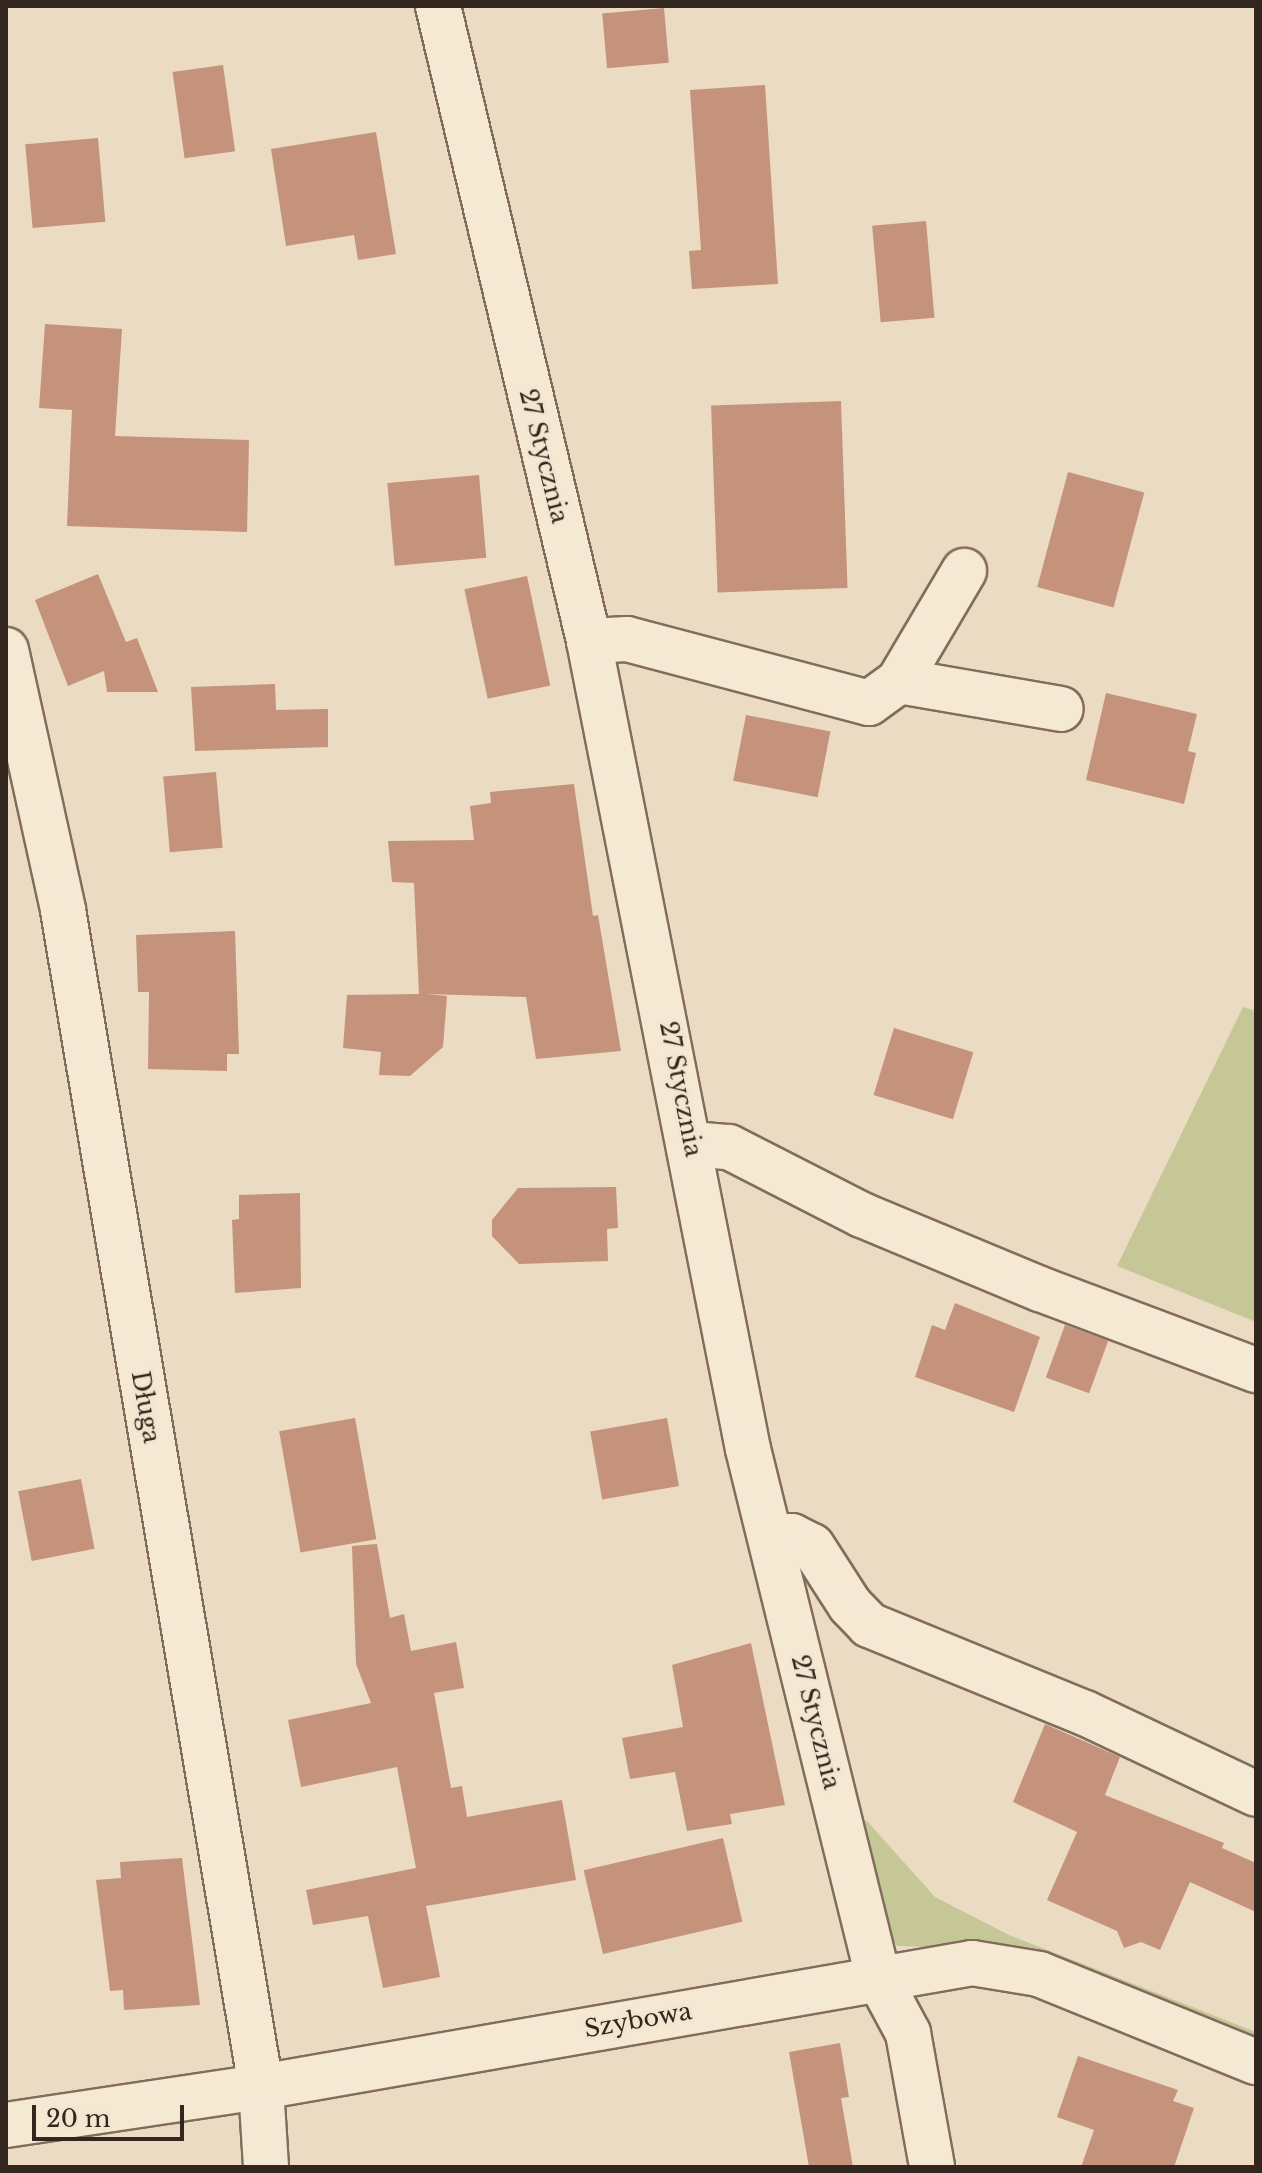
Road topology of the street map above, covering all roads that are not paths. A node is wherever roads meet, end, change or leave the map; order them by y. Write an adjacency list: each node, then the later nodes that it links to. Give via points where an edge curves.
1 (438, 6): 3 (street, 27 Stycznia)
2 (964, 571): 5 (street)
3 (589, 641): 5 (street, via 627,639 869,703); 7 (street, 27 Stycznia)
4 (6, 650): 13 (street, Długa, via 63,910)
5 (899, 681): 6 (street)
6 (1061, 709)
7 (692, 1144): 8 (street, via 729,1147 862,1215); 9 (street, 27 Stycznia, via 748,1449)
8 (1256, 1370)
9 (770, 1535): 10 (street, via 792,1536 812,1546 869,1625 1085,1713); 11 (street, 27 Stycznia)
10 (1256, 1794)
11 (878, 1977): 12 (street, Szybowa, via 972,1963 1039,1974); 13 (street, Szybowa); 16 (street, 27 Stycznia, via 908,2033)
12 (1256, 2062)
13 (261, 2087): 14 (street, Szybowa); 15 (street, Długa)
14 (6, 2125)
15 (266, 2167)
16 (932, 2167)

